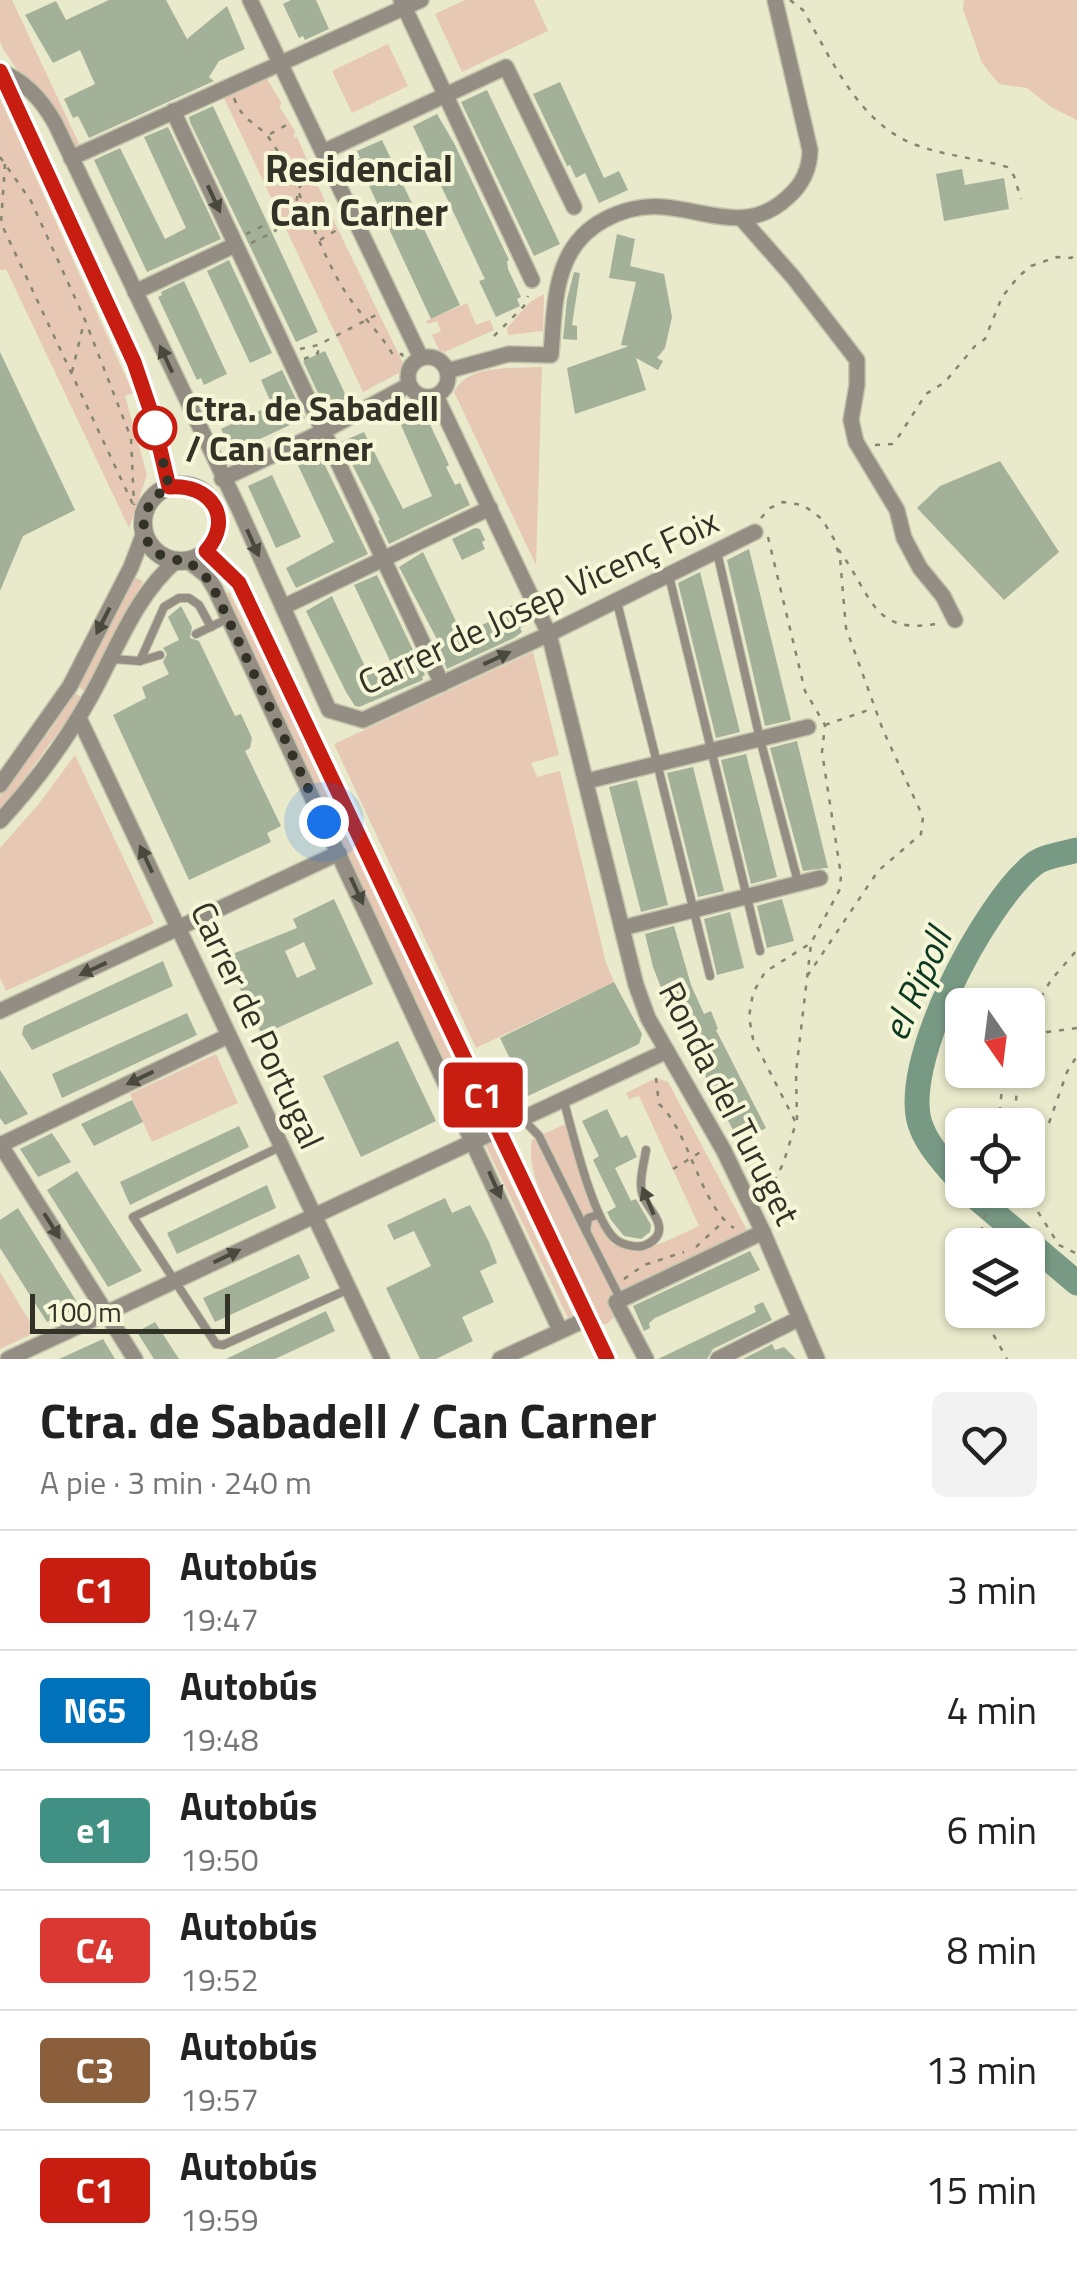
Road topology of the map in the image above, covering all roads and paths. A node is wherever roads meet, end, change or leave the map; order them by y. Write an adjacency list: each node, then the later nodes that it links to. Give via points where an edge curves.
1 (250, 0): 6 (street)
2 (421, 0): 5 (street)
3 (775, 0): 21 (street, via 810,160 786,200)
4 (790, 0): 19 (path, via 874,120 916,145 1008,167)
5 (403, 4): 6 (street); 9 (street)
6 (279, 62): 10 (street); 13 (street)
7 (0, 72): 15 (street, via 39,98); 45 (street, via 134,362)
8 (231, 92): 12 (path, via 246,122)
9 (447, 95): 13 (street); 20 (street, via 506,68); 28 (street)
10 (173, 111): 15 (street); 26 (street, one-way to 26)
11 (290, 123): 12 (path)
12 (267, 136): 18 (path)
13 (324, 152): 36 (street)
14 (0, 157): 16 (path)
15 (71, 158): 29 (street)
16 (5, 164): 23 (path); 31 (path, via 30,202)
17 (316, 177): 18 (path)
18 (298, 191): 22 (path); 25 (path)
19 (1021, 199)
20 (574, 207)
21 (742, 219): 38 (street, via 648,207 604,220 582,235 564,261 551,355 509,354); 43 (street, via 857,360 851,420)
22 (282, 222): 26 (path); 26 (path, via 274,232)
23 (1, 223): 39 (path)
24 (340, 228): 25 (path)
25 (320, 240): 32 (path)
26 (240, 243): 29 (street); 42 (street)
27 (1077, 253): 43 (path, via 1031,266 1002,297 985,339 926,394 897,439)
28 (532, 280): 33 (path, via 524,306)
29 (135, 292): 44 (street, one-way to 29)
30 (380, 313): 32 (path)
31 (84, 320): 39 (path); 39 (path, via 132,438 135,511)
32 (366, 320): 34 (path); 36 (path, via 393,355)
33 (494, 336)
34 (318, 345): 35 (path); 37 (path, via 318,353)
35 (294, 353)
36 (412, 359): 38 (street, via 440,360); 40 (street)
37 (298, 362)
38 (448, 371): 41 (street)
39 (71, 374)
40 (409, 385): 41 (street, via 418,395); 42 (street)
41 (436, 396): 46 (street, Ronda del Turuget)
42 (324, 431): 44 (street); 52 (street)
43 (858, 446): 58 (street, via 920,568)
44 (222, 478): 56 (street, one-way to 56)
45 (169, 487): 48 (street, via 146,509); 50 (street, via 198,490 215,507 218,532)
46 (490, 508): 52 (street); 61 (street, Ronda del Turuget)
47 (757, 526): 49 (path, via 783,502 803,505 822,519); 51 (street, Carrer de Josep Vicenç Foix)
48 (144, 533): 53 (street, via 158,554); 73 (street, one-way to 73, via 70,686)
49 (837, 548): 58 (path, via 894,626); 66 (path, via 846,628)
50 (206, 551): 53 (street); 99 (street, via 239,583)
51 (717, 552): 54 (street, Carrer de Josep Vicenç Foix); 69 (lane)
52 (382, 558): 56 (street); 65 (street)
53 (182, 560): 57 (street, via 207,576); 63 (street, via 158,576)
54 (669, 576): 55 (street, Carrer de Josep Vicenç Foix); 70 (lane)
55 (617, 601): 61 (street, Carrer de Josep Vicenç Foix); 71 (lane)
56 (283, 607): 65 (street, Carrer de Josep Vicenç Foix, via 329,710 363,720)
57 (229, 618): 59 (lane); 75 (street)
58 (955, 620)
59 (211, 626): 60 (lane); 64 (lane, via 189,598 171,601)
60 (196, 634)
61 (549, 634): 65 (street, Carrer de Josep Vicenç Foix, one-way to 61); 72 (street, Ronda del Turuget)
62 (160, 655): 64 (lane)
63 (112, 659): 64 (lane); 67 (street)
64 (140, 661)
65 (442, 684)
66 (875, 708): 68 (path); 86 (path, via 919,802 920,834 878,872)
67 (79, 718): 74 (street); 81 (street, Carrer de Portugal, one-way to 67)
68 (816, 726): 69 (street)
69 (760, 739): 70 (street); 77 (lane)
70 (710, 751): 71 (street); 78 (lane)
71 (659, 763): 72 (street); 79 (lane)
72 (587, 781): 80 (street, Ronda del Turuget)
73 (0, 785)
74 (0, 822)
75 (339, 852): 81 (street); 100 (street, one-way to 100)
76 (820, 878): 77 (street)
77 (798, 883): 78 (street)
78 (745, 897): 79 (street); 84 (lane)
79 (694, 910): 80 (street); 85 (lane)
80 (622, 928): 92 (street, Ronda del Turuget, via 648,1018)
81 (180, 929): 88 (street, one-way to 88); 91 (street, Carrer de Portugal)
82 (811, 943): 86 (path)
83 (1077, 950): 87 (path)
84 (760, 951)
85 (710, 976)
86 (808, 976): 97 (path)
87 (1045, 990)
88 (0, 1012)
89 (1077, 1028): 90 (path)
90 (1045, 1034)
91 (228, 1036): 101 (street, one-way to 101); 102 (street, Carrer de Portugal)
92 (667, 1051): 95 (street); 113 (street, Ronda del Turuget)
93 (1077, 1056): 98 (path)
94 (656, 1078): 105 (path, via 660,1104)
95 (562, 1098): 96 (street); 103 (lane, one-way to 103, via 600,1212 615,1240 628,1246 642,1246 660,1232 643,1198)
96 (521, 1117): 99 (street); 112 (lane, via 539,1136)
97 (796, 1123)
98 (1050, 1123)
99 (498, 1128): 100 (street); 120 (street)
100 (474, 1140): 108 (street); 122 (street, one-way to 122)
101 (0, 1144): 118 (street, one-way to 118)
102 (282, 1146): 108 (street, Carrer de Portugal); 115 (lane, via 133,1216)
103 (646, 1150)
104 (704, 1150): 105 (path)
105 (690, 1159): 106 (path); 110 (path)
106 (673, 1169)
107 (1036, 1208): 114 (path, via 1060,1245)
108 (314, 1214): 115 (street, one-way to 108); 116 (street, Carrer de Portugal)
109 (597, 1215): 112 (lane, via 588,1218)
110 (724, 1220): 111 (path); 117 (path, via 696,1247 632,1273 621,1282)
111 (735, 1228)
112 (586, 1232): 117 (lane)
113 (763, 1232): 117 (street); 119 (street, Ronda del Turuget)
114 (1077, 1254)
115 (177, 1280): 116 (lane, via 216,1344 223,1345); 118 (street)
116 (349, 1289): 125 (street, Carrer de Portugal)
117 (618, 1299): 128 (street)
118 (108, 1314): 123 (street); 124 (street)
119 (800, 1318): 129 (street); 130 (street, Ronda del Turuget)
120 (587, 1319): 122 (street); 127 (street)
121 (990, 1328): 131 (path)
122 (560, 1330): 126 (street)
123 (8, 1359)
124 (134, 1359)
125 (382, 1359)
126 (500, 1359)
127 (607, 1359)
128 (646, 1359)
129 (718, 1359)
130 (817, 1359)
131 (1007, 1359)

